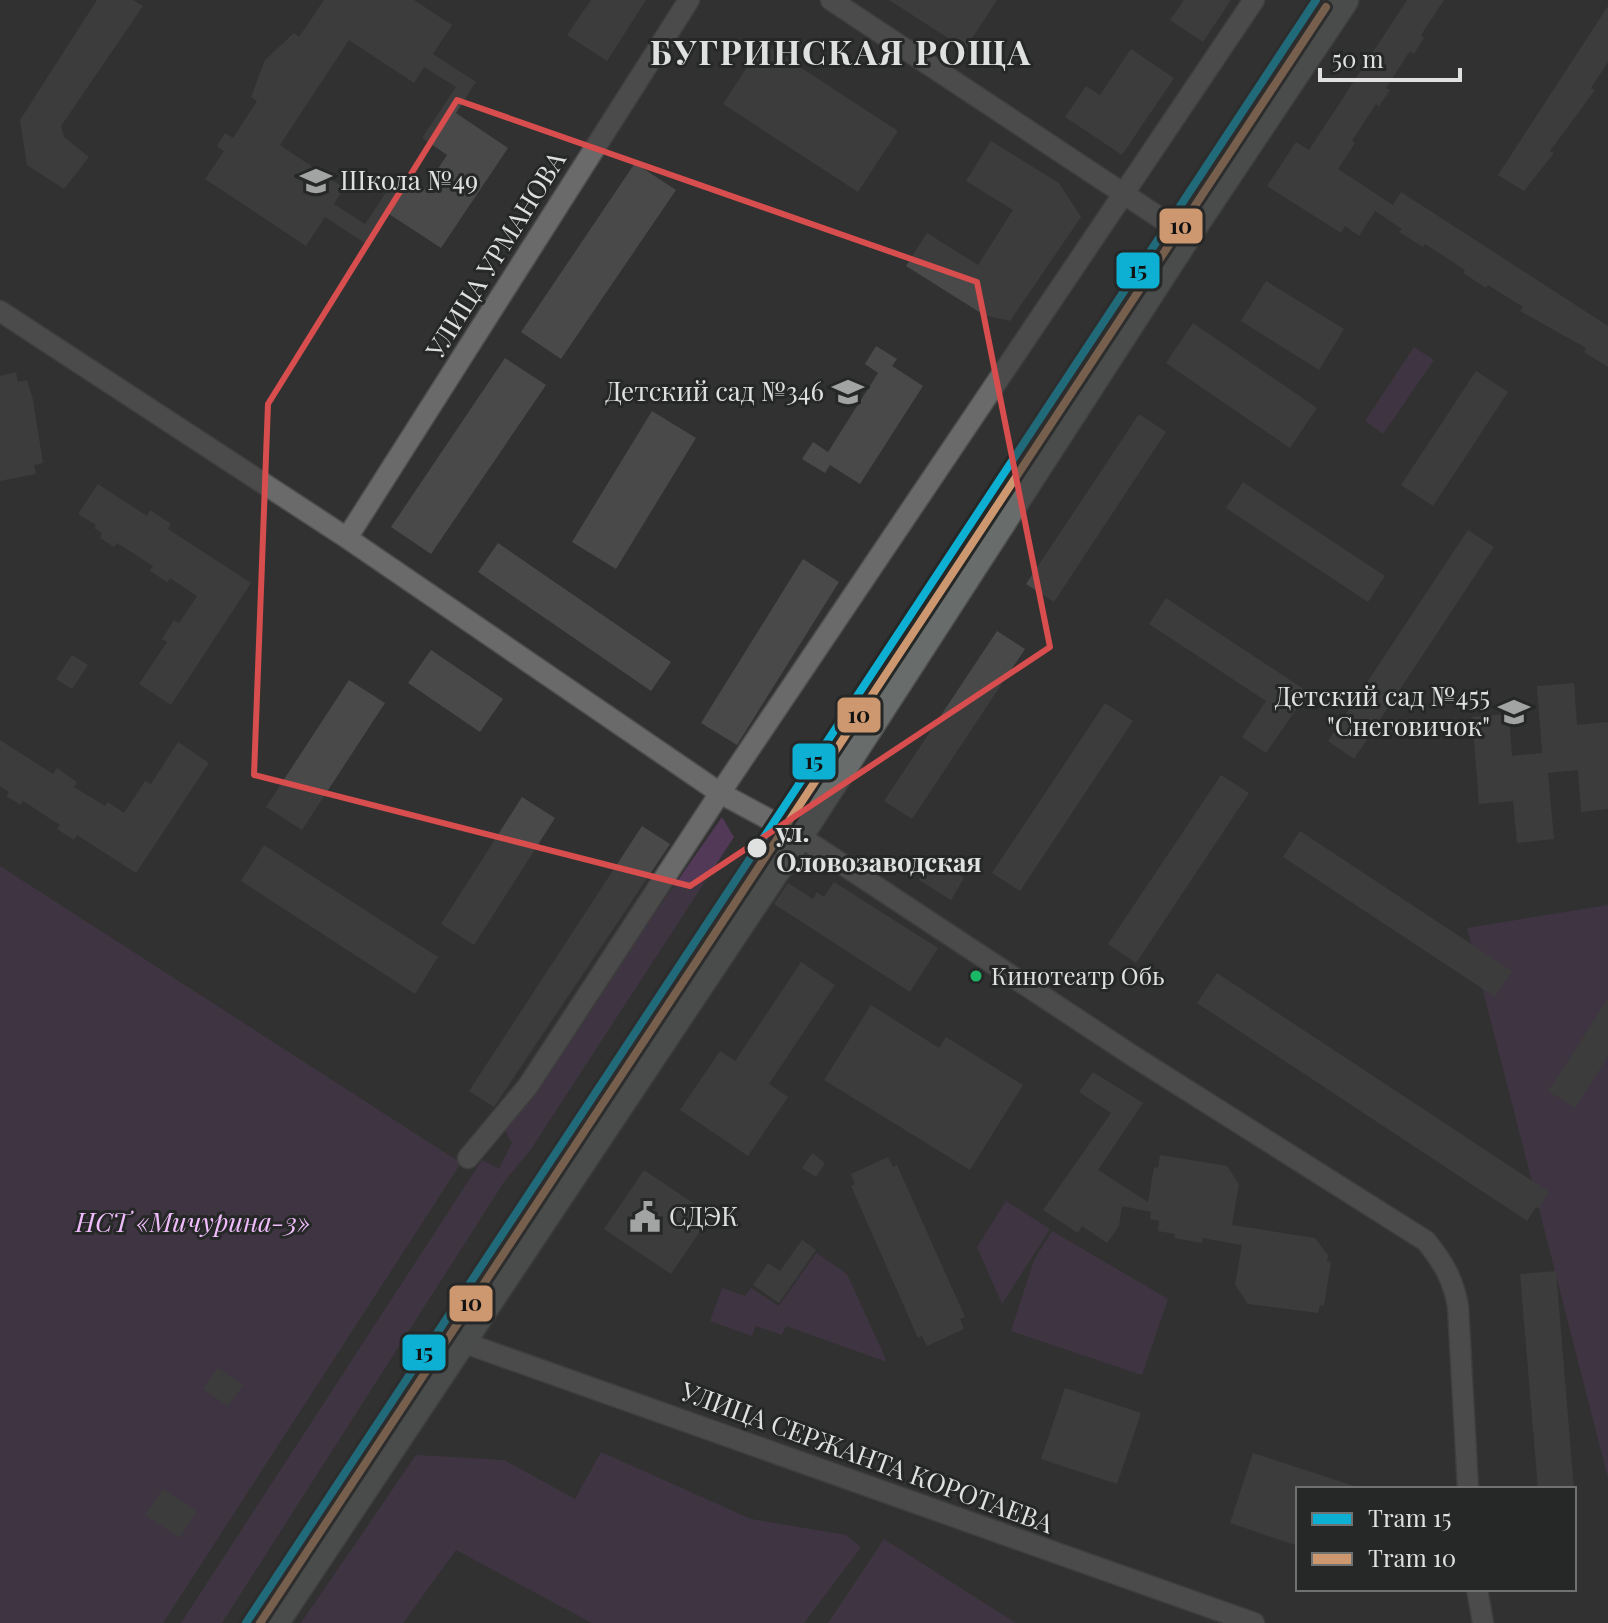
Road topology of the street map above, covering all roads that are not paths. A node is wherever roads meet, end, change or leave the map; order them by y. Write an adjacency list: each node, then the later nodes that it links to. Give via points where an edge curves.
1 (689, 0): 8 (street, УЛИЦА УРМАНОВА)
2 (831, 0): 5 (street)
3 (1254, 0): 5 (street)
4 (1343, 0): 6 (street)
5 (1125, 194): 6 (street); 9 (street)
6 (1186, 235): 10 (street)
7 (0, 311): 8 (street)
8 (347, 538): 9 (street)
9 (720, 793): 10 (street); 11 (street, via 528,1086)
10 (798, 835): 12 (street); 13 (street, via 1426,1241 1453,1281 1458,1306)
11 (468, 1158)
12 (462, 1342): 15 (street); 16 (street, УЛИЦА СЕРЖАНТА КОРОТАЕВА)
13 (1468, 1487)
14 (1477, 1591): 17 (street)
15 (273, 1623)
16 (1254, 1623)
17 (1483, 1623)

